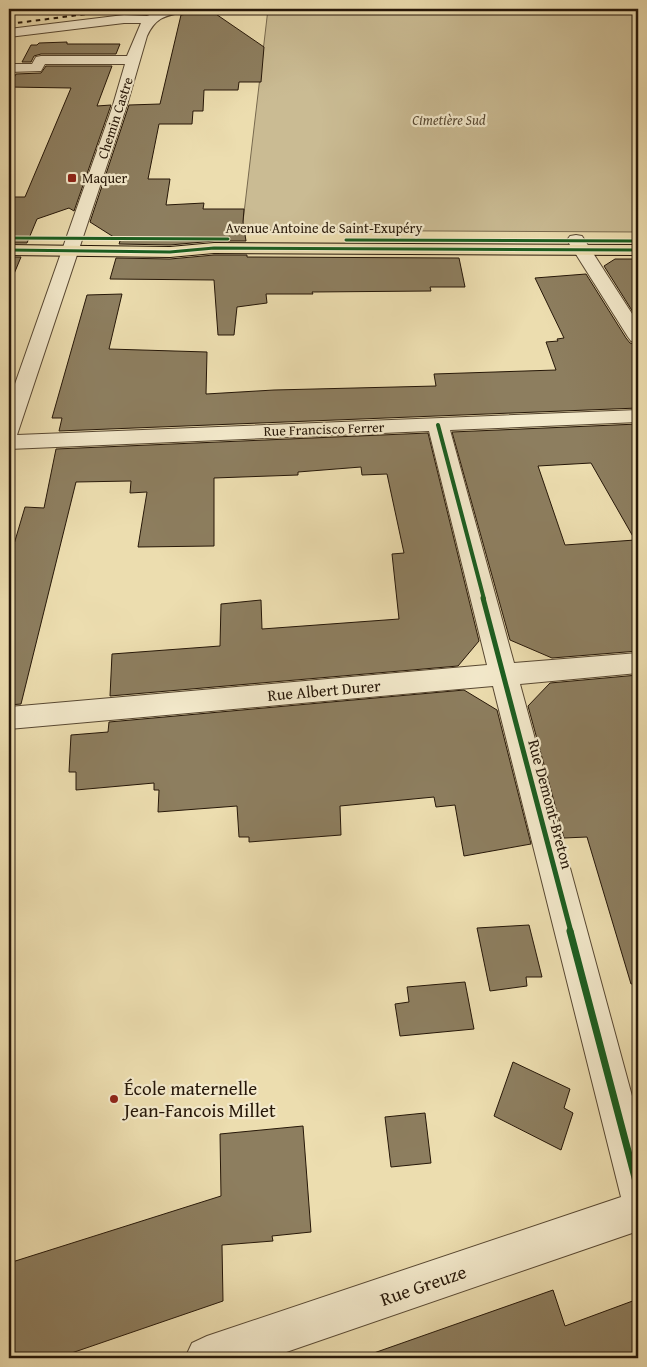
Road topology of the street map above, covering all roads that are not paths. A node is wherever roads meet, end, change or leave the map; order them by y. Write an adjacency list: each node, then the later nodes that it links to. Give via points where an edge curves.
1 (184, 9): 2 (street)
2 (150, 20): 3 (street, via 124,19); 4 (street, Chemin Castre)
3 (9, 33)
4 (133, 60): 5 (street, via 41,60 36,68); 8 (street, Chemin Castre)
5 (9, 68)
6 (9, 238): 8 (main road, Avenue Antoine de Saint-Exupéry)
7 (638, 241): 9 (main road, Avenue Antoine de Saint-Exupéry)
8 (72, 245): 9 (main road, Avenue Antoine de Saint-Exupéry, via 170,252 214,248); 10 (main road, Avenue Antoine de Saint-Exupéry); 15 (street, Chemin Castre)
9 (579, 245): 11 (main road, Avenue Antoine de Saint-Exupéry); 12 (street)
10 (9, 250)
11 (638, 250)
12 (638, 337)
13 (638, 416): 14 (street, Rue Francisco Ferrer)
14 (438, 425): 16 (street, Rue Francisco Ferrer); 18 (street, Rue Demont-Breton)
15 (9, 432)
16 (9, 442)
17 (638, 662): 18 (street, Rue Albert Durer)
18 (504, 675): 19 (street, Rue Albert Durer); 20 (street, Rue Demont-Breton)
19 (9, 718)
20 (638, 1189)
21 (638, 1211): 22 (street, Rue Greuze)
22 (207, 1358)

